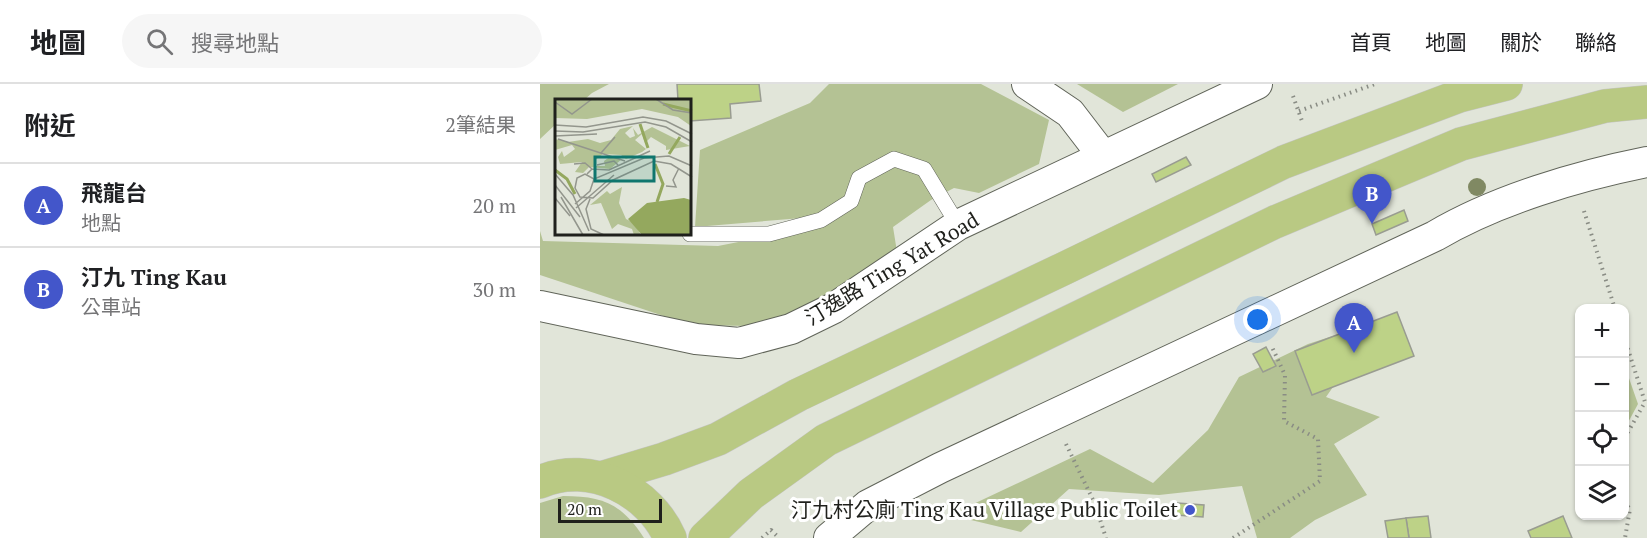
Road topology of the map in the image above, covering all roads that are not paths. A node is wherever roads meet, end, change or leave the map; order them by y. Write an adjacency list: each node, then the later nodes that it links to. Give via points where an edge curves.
1 (1027, 84): 5 (street, via 1070,113)
2 (1257, 84): 5 (street, 汀逸路 Ting Yat Road)
3 (1506, 84): 10 (main road, via 1459,96 1284,162 798,395 718,439)
4 (1647, 102): 13 (main road, via 1605,106 1461,144 1275,222 826,440 751,494)
5 (1103, 156): 7 (street, 汀逸路 Ting Yat Road)
6 (1647, 162): 14 (street, via 1578,178 1461,222 940,468 868,506)
7 (958, 225): 8 (lane, via 924,169 894,159 859,178 851,201 821,220 769,234); 9 (street, 汀逸路 Ting Yat Road, via 834,308 791,329 739,343 696,339)
8 (692, 234)
9 (540, 306)
10 (601, 478): 11 (main road, via 573,475); 12 (main road, via 631,491 655,512)
11 (540, 482)
12 (670, 538)
13 (705, 538)
14 (829, 538)

